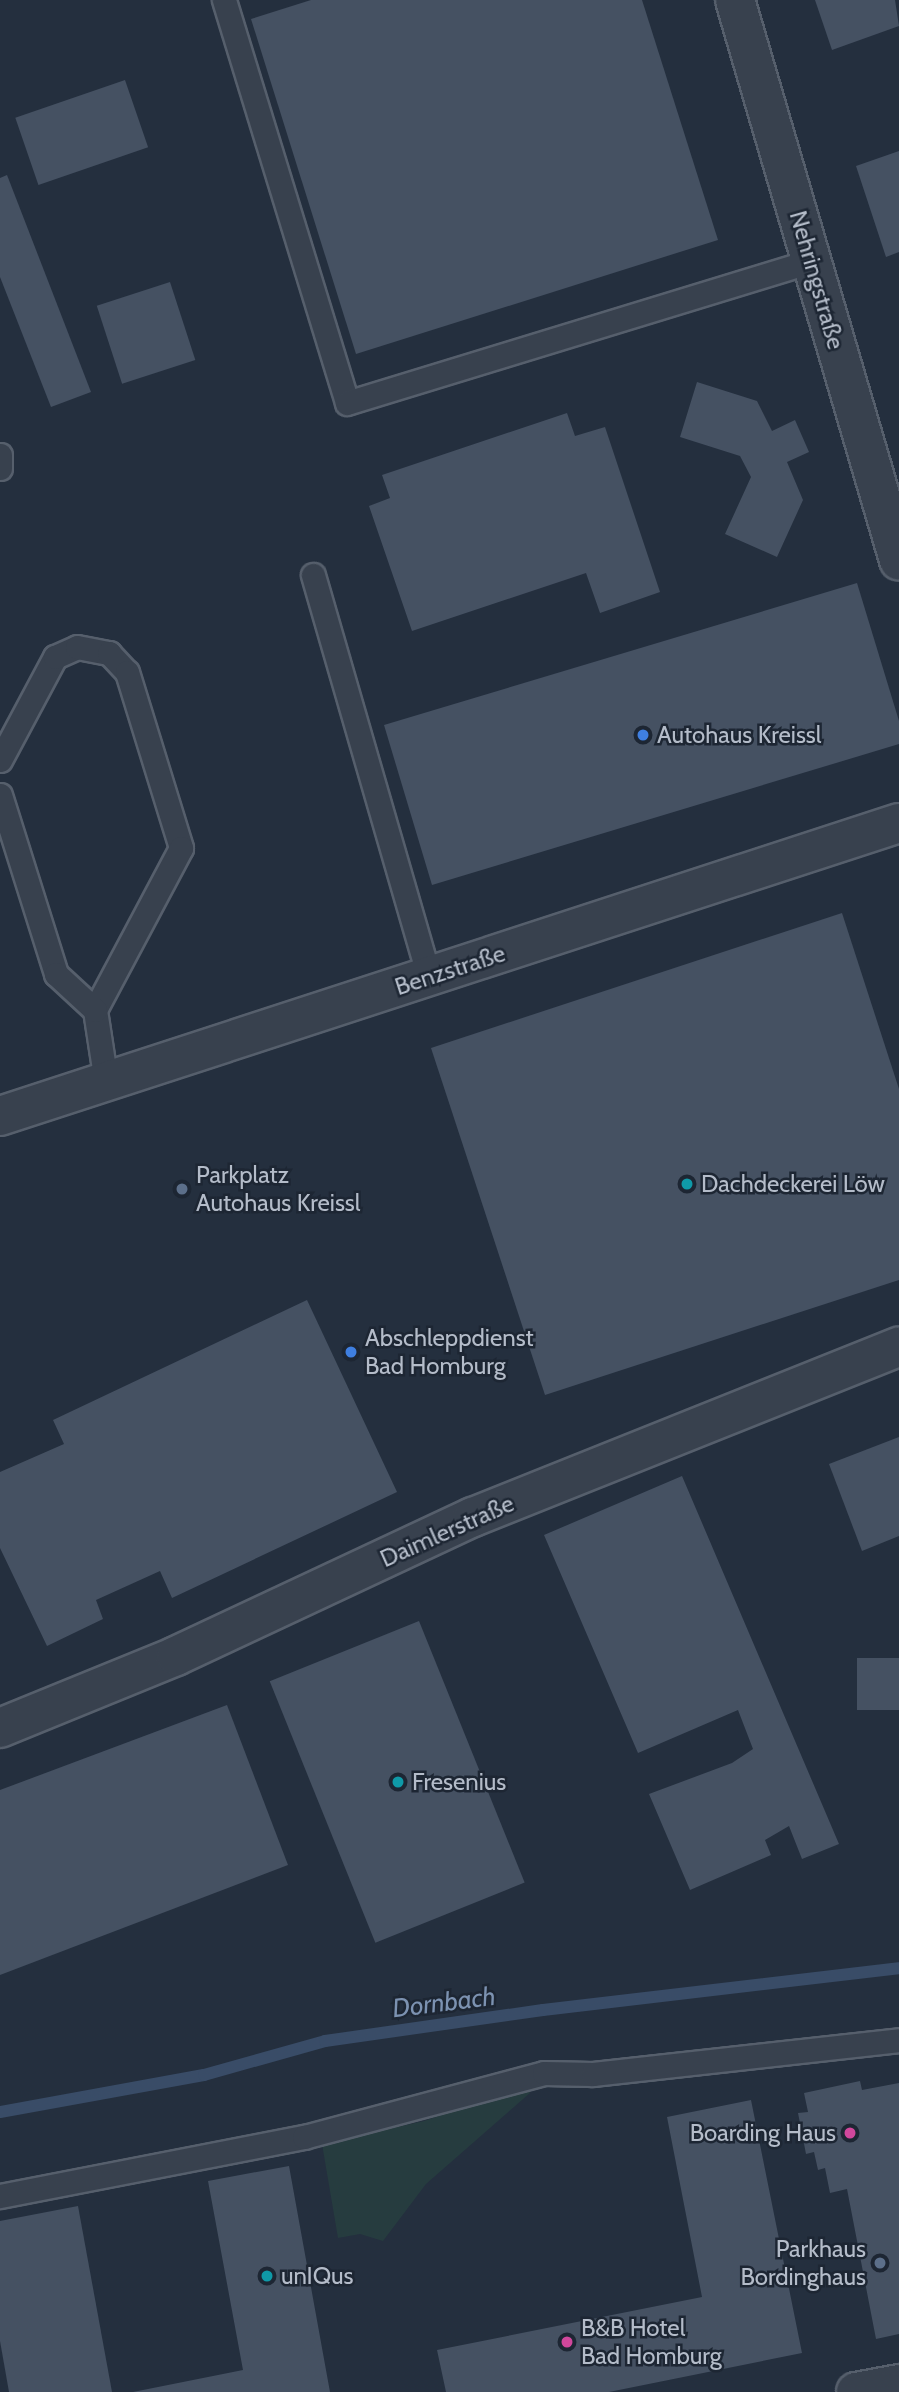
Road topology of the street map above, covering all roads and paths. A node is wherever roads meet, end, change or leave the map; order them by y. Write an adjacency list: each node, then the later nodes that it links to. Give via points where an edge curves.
1 (224, 0): 3 (lane, via 347,403)
2 (736, 0): 3 (street, Nehringstraße)
3 (812, 261): 6 (street, Nehringstraße)
4 (0, 455): 5 (lane)
5 (0, 468)
6 (899, 560)
7 (313, 575): 11 (lane)
8 (0, 760): 12 (lane, via 55,657 77,647 109,653 127,672 181,848)
9 (0, 795): 12 (lane, via 56,974)
10 (899, 823): 11 (street, Benzstraße)
11 (429, 976): 13 (street, Benzstraße)
12 (95, 1010): 13 (lane)
13 (106, 1082): 14 (street, Benzstraße)
14 (0, 1116)
15 (899, 1347): 16 (street, Daimlerstraße, via 473,1517 176,1656)
16 (0, 1728)
17 (899, 2040): 18 (lane, via 593,2074 544,2073 304,2137)
18 (0, 2196)
19 (899, 2384): 20 (street)
20 (856, 2392)

